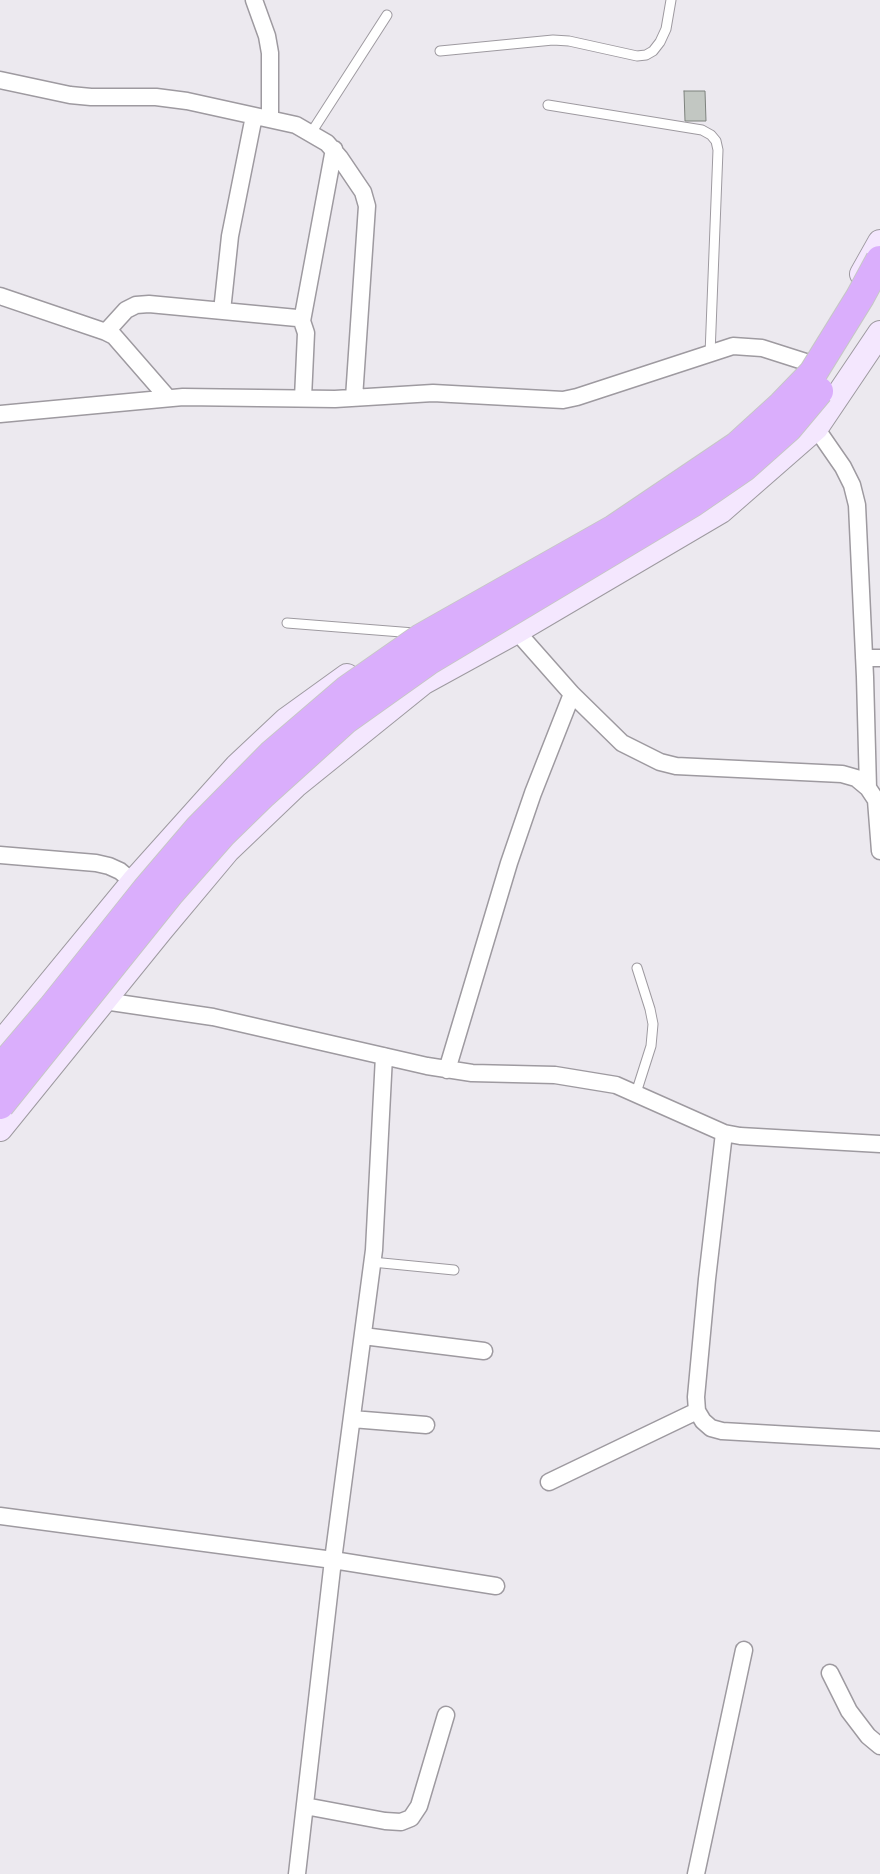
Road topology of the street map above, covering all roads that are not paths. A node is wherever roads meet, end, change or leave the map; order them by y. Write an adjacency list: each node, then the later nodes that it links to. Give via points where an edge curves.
1 (254, 0): 8 (street, via 270,53)
2 (671, 0): 4 (lane, via 660,42 646,55 553,40)
3 (387, 14): 9 (lane)
4 (440, 51)
5 (0, 80): 7 (street, via 70,95 156,97)
6 (548, 106): 19 (lane, via 702,130 716,141)
7 (254, 116): 8 (street); 15 (street, via 230,236)
8 (270, 119): 9 (street, via 296,125)
9 (312, 133): 10 (street)
10 (334, 149): 16 (street); 22 (street, via 363,192 367,206)
11 (880, 242): 20 (street)
12 (880, 260): 41 (highway, bridge, via 813,372 737,446 614,529 421,638 348,689 271,755 199,828)
13 (0, 296): 17 (street)
14 (880, 297): 44 (highway, bridge, via 824,385 788,428 743,468 692,503 428,661 346,720 263,794 222,834 170,894)
15 (222, 311): 16 (street, via 297,318); 17 (street, via 136,305 126,310)
16 (302, 322): 23 (street, via 306,333)
17 (106, 332): 21 (street, via 121,344)
18 (880, 333): 25 (street)
19 (710, 354): 20 (street, via 733,346 747,346); 22 (street, via 563,400 433,393)
20 (809, 363): 26 (street, via 737,434 653,493)
21 (168, 398): 23 (street); 24 (street)
22 (354, 398): 23 (street)
23 (305, 399)
24 (0, 414)
25 (816, 428): 28 (street, via 721,512); 30 (street, via 852,485 857,506)
26 (477, 596): 28 (street); 29 (street)
27 (287, 623): 29 (lane)
28 (517, 631): 31 (street); 38 (street, via 424,682 295,786 228,850)
29 (414, 633): 36 (street, via 333,685 286,720 237,766)
30 (872, 658): 32 (street)
31 (572, 694): 33 (street, via 622,743 660,762 676,766 842,774 856,778); 42 (street, via 512,854)
32 (874, 761): 33 (street)
33 (868, 788): 34 (street, via 876,800)
34 (880, 851)
35 (0, 855): 36 (street, via 96,863 120,871)
36 (133, 882): 39 (street)
37 (637, 968): 43 (lane, via 653,1024 651,1046)
38 (104, 1001): 40 (street, via 213,1017); 45 (street)
39 (0, 1044)
40 (384, 1056): 42 (street); 48 (street)
41 (0, 1070)
42 (447, 1070): 43 (street, via 574,1077 616,1085)
43 (636, 1093): 46 (street)
44 (0, 1105)
45 (0, 1129)
46 (724, 1134): 47 (street); 52 (street, via 705,1298)
47 (880, 1144)
48 (372, 1262): 49 (lane); 50 (street)
49 (454, 1270)
50 (363, 1336): 51 (street); 53 (street)
51 (484, 1351)
52 (697, 1411): 55 (street, via 711,1428 722,1431); 56 (street)
53 (352, 1419): 54 (street); 58 (street)
54 (426, 1425)
55 (880, 1440)
56 (549, 1482)
57 (0, 1516): 58 (street)
58 (333, 1560): 59 (street); 64 (street)
59 (496, 1586)
60 (744, 1650): 66 (street)
61 (830, 1673): 63 (street, via 849,1711)
62 (446, 1715): 64 (street, via 419,1806 411,1818 401,1822 385,1821)
63 (874, 1741)
64 (305, 1806): 65 (street)
65 (297, 1874)
66 (696, 1874)

